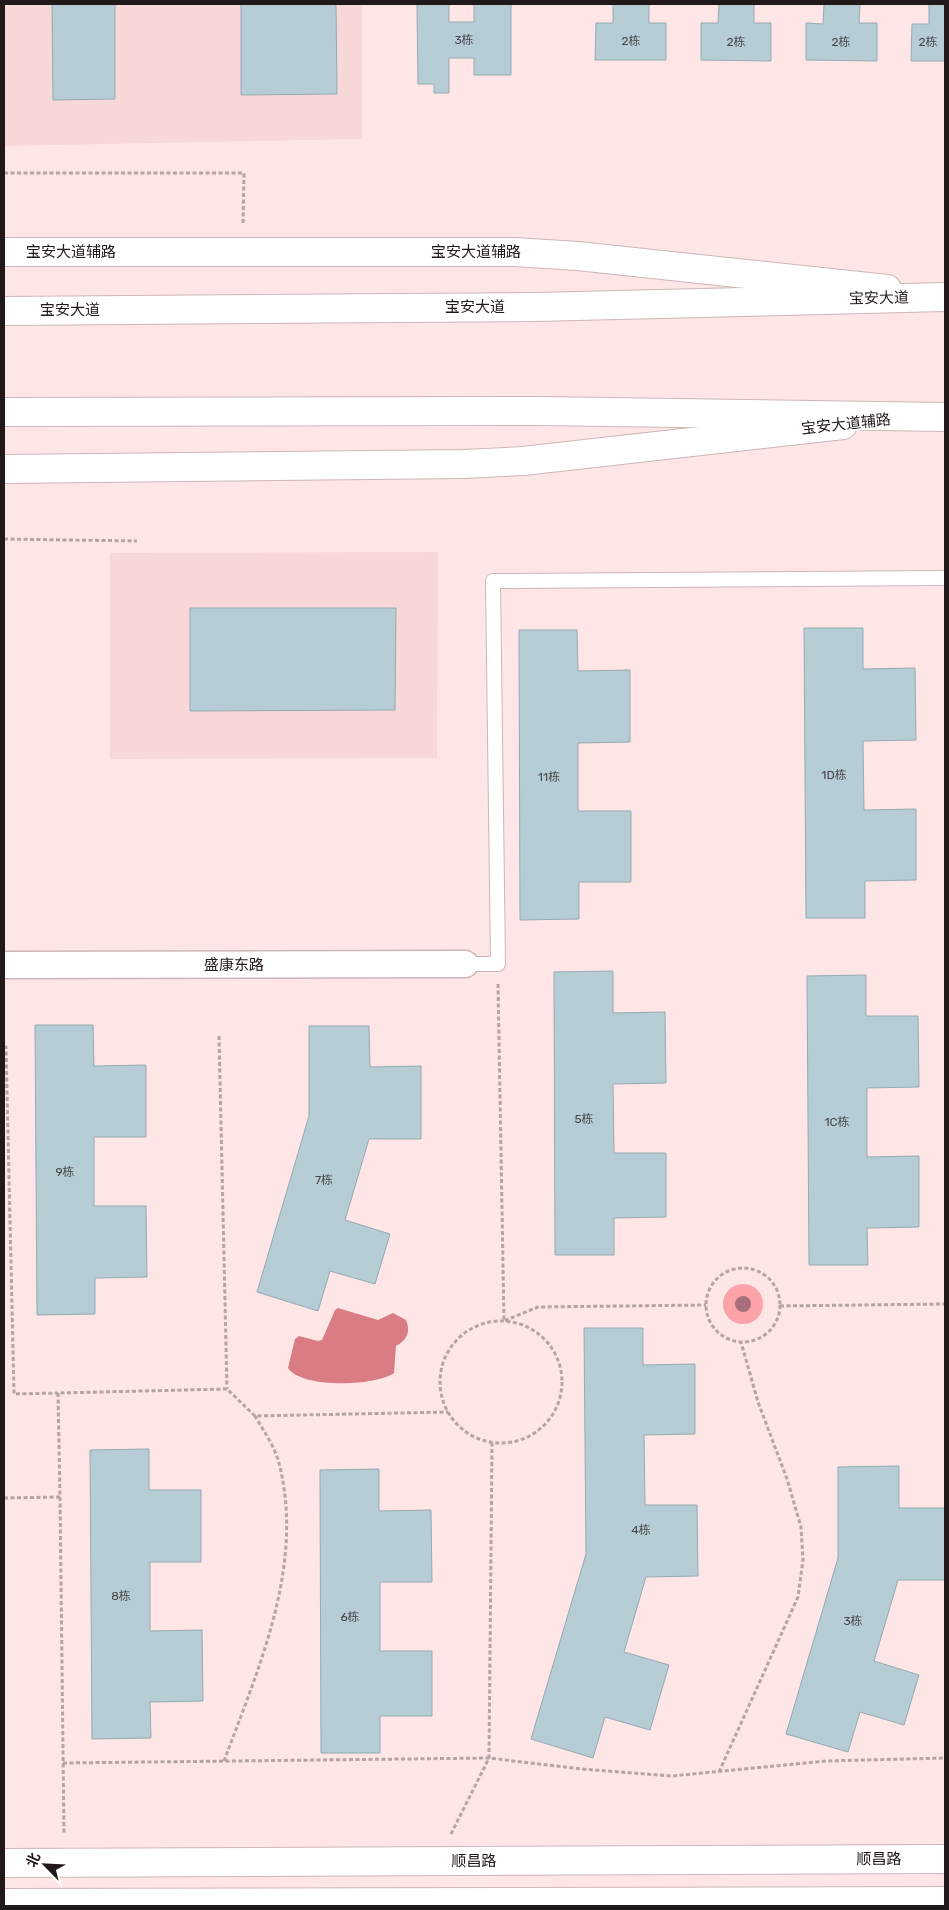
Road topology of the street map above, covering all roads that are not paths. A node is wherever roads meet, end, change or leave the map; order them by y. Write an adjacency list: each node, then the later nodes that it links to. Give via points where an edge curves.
1 (4, 252): 2 (main road, 宝安大道辅路, via 514,252 578,256)
2 (945, 296): 3 (main road, 宝安大道, via 535,307)
3 (4, 311)
4 (4, 412): 5 (main road, via 539,410)
5 (910, 417): 6 (main road); 7 (main road, 宝安大道辅路, via 523,461)
6 (945, 417)
7 (4, 469)
8 (945, 578): 9 (lane, via 493,581 498,964)
9 (465, 964): 10 (street, 盛康东路)
10 (4, 966)
11 (945, 1859): 12 (main road, 顺昌路)
12 (4, 1863)
13 (945, 1901): 15 (main road)
14 (4, 1903): 15 (main road)
15 (744, 1904)

